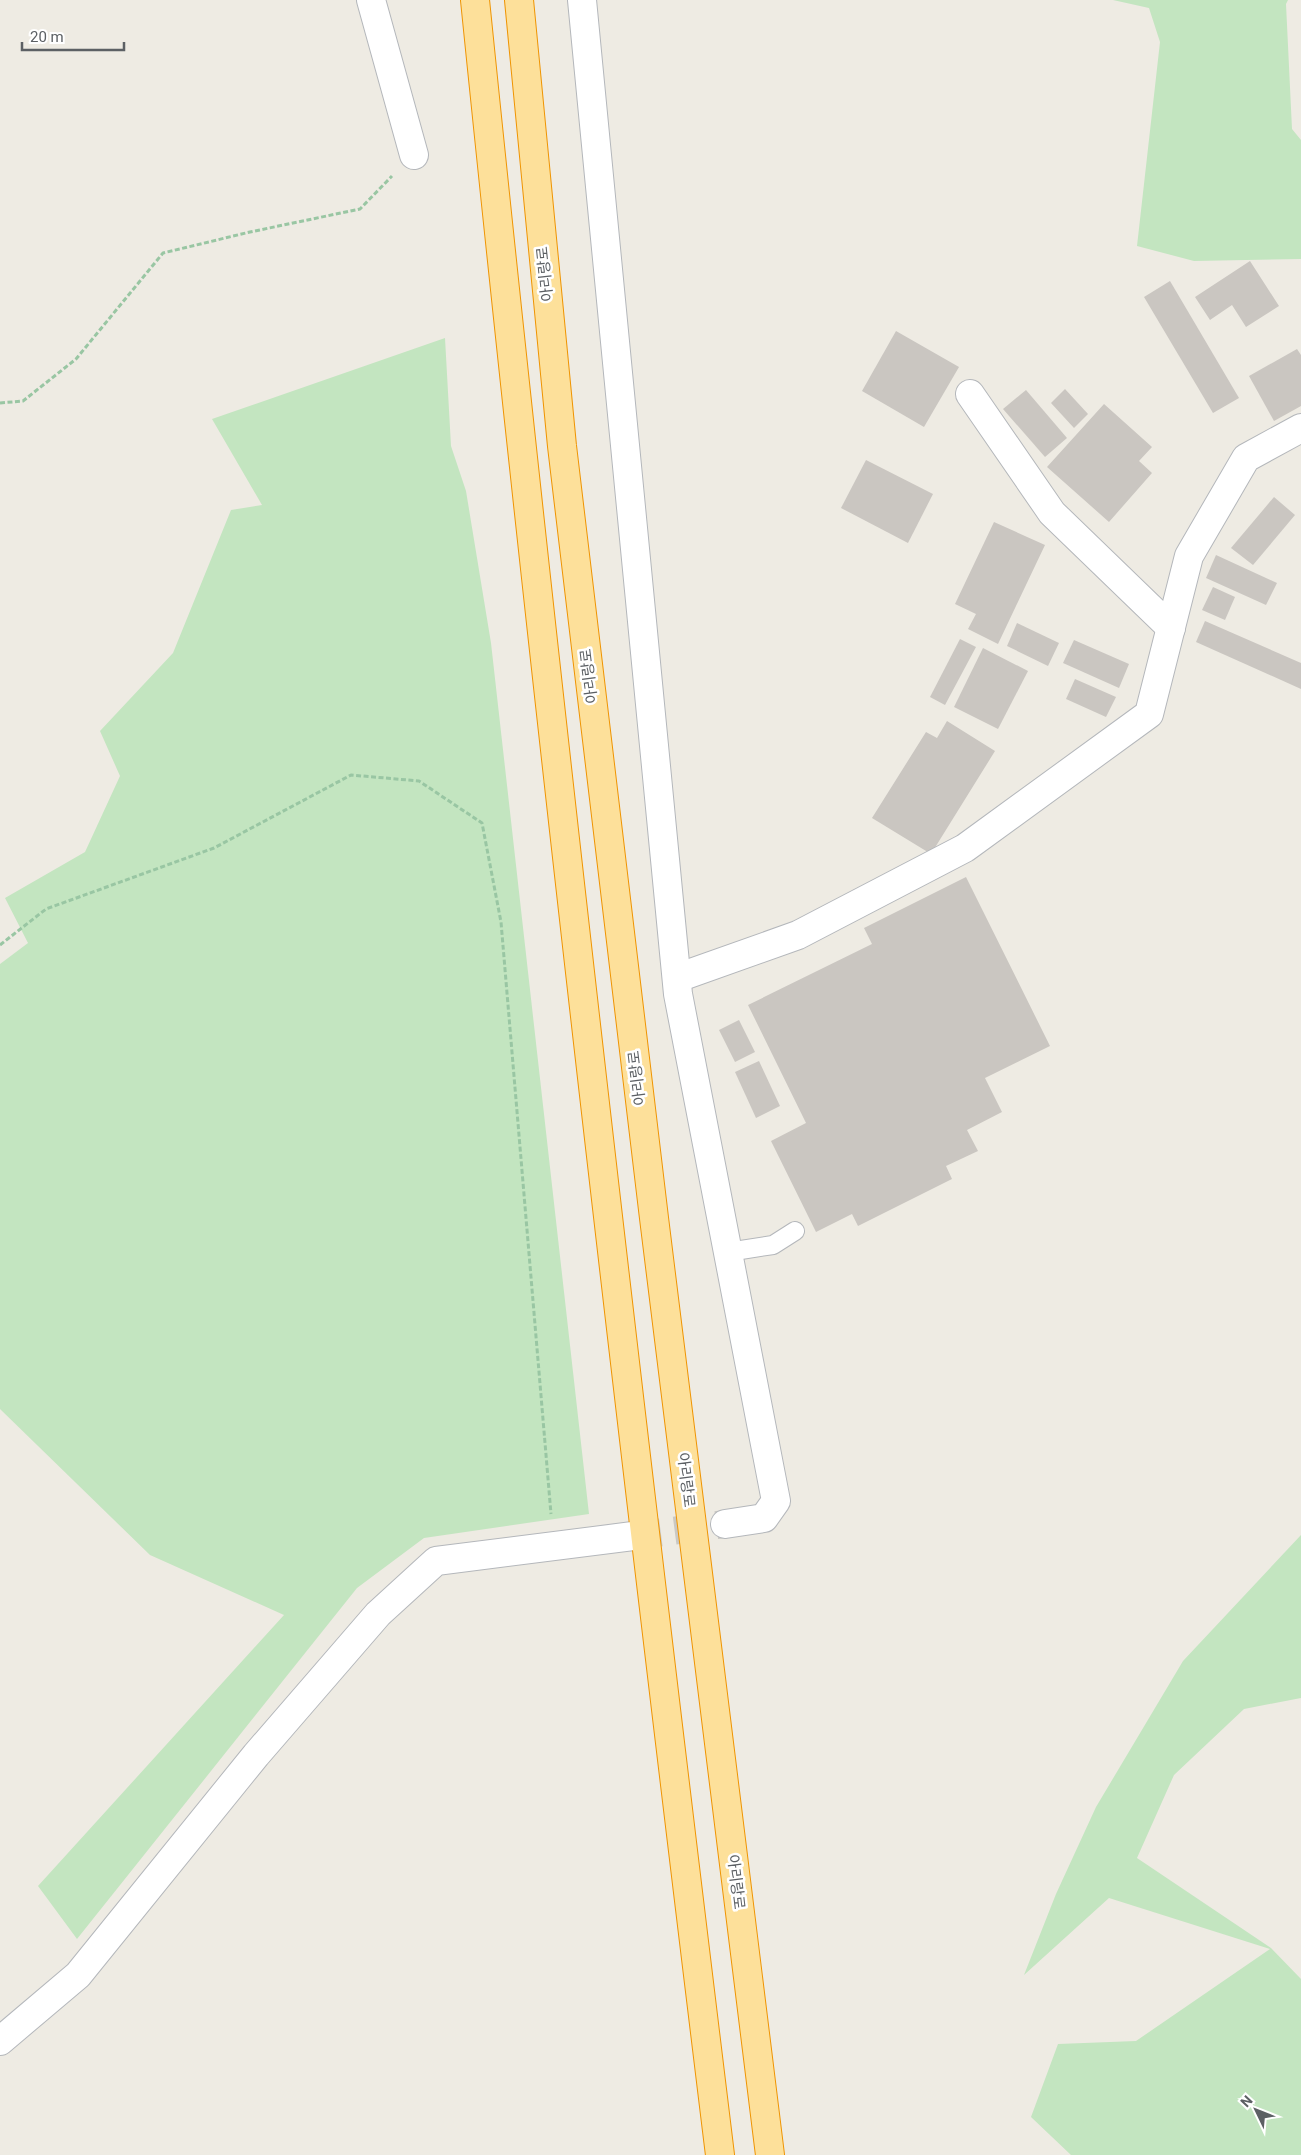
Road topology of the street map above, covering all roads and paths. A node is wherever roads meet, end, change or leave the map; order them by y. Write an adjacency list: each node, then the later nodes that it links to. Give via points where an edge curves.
1 (371, 0): 5 (street)
2 (474, 0): 18 (highway, via 512,368 625,1359)
3 (519, 0): 19 (highway, 아리랑로, via 564,466)
4 (582, 0): 11 (street)
5 (414, 154): 7 (path, via 360,209 162,254 76,359 23,401)
6 (970, 394): 9 (street, via 1052,513)
7 (0, 403)
8 (1301, 428): 9 (street, via 1246,458 1189,556)
9 (1171, 628): 11 (street, via 1149,714 965,848 798,935)
10 (0, 945): 16 (path, via 46,909 214,848 351,775 420,781 482,822 501,922)
11 (677, 978): 13 (street)
12 (795, 1231): 13 (lane, via 773,1245)
13 (728, 1252): 14 (street, via 776,1501 764,1518)
14 (725, 1524)
15 (633, 1536): 16 (street)
16 (554, 1545): 17 (street, via 436,1561 378,1614 256,1755 78,1975)
17 (0, 2041)
18 (720, 2155)
19 (770, 2155)

